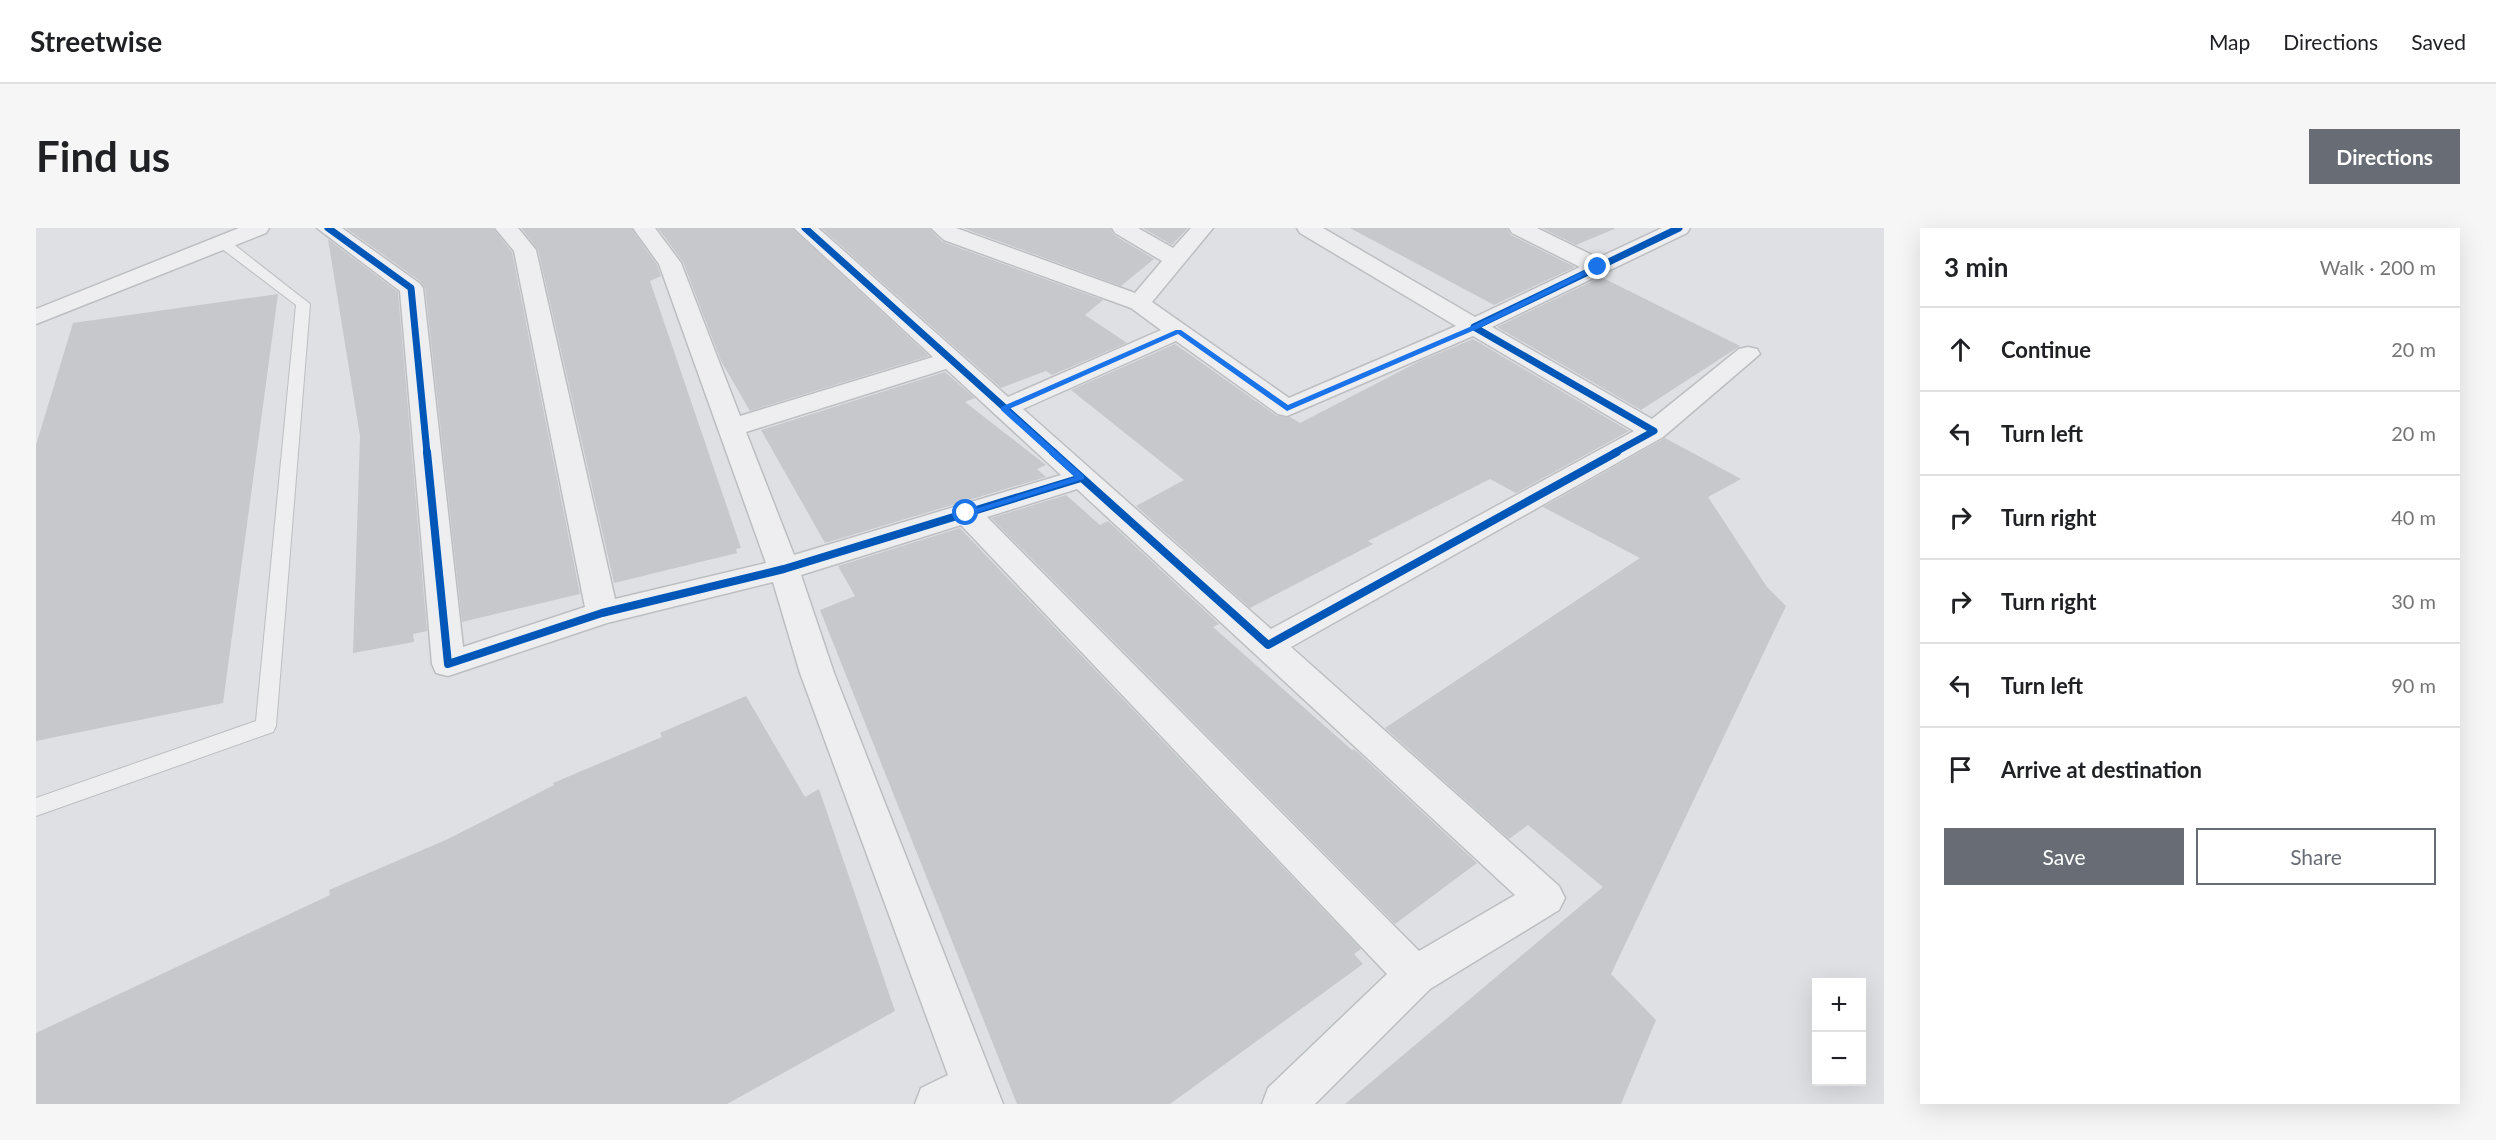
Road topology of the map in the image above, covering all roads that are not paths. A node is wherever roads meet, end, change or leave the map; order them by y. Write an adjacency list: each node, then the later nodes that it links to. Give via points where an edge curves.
1 (258, 228): 12 (street)
2 (328, 228): 27 (street, via 411,288 448,664)
3 (506, 228): 27 (street, via 525,250)
4 (644, 228): 22 (street, via 670,262)
5 (805, 228): 20 (street)
6 (942, 228): 15 (street)
7 (1123, 228): 13 (street)
8 (1202, 228): 13 (street)
9 (1308, 228): 17 (street)
10 (1520, 228): 14 (street)
11 (1679, 228): 14 (street)
12 (222, 242): 16 (street); 29 (lane, via 303,304 266,726)
13 (1175, 259): 15 (street)
14 (1598, 267): 17 (street)
15 (1139, 303): 18 (street)
16 (36, 317)
17 (1474, 327): 18 (street, via 1287,408); 23 (street)
18 (1178, 331): 21 (street)
19 (1748, 354): 23 (street)
20 (950, 360): 21 (street); 22 (street)
21 (1004, 408): 24 (street)
22 (730, 428): 26 (street)
23 (1654, 431): 28 (street)
24 (1081, 477): 25 (street); 28 (street)
25 (966, 513): 26 (street); 30 (street)
26 (784, 569): 27 (street); 31 (street)
27 (602, 613)
28 (1268, 645): 30 (street, via 1545,898)
29 (36, 807)
30 (1415, 975): 32 (street)
31 (964, 1098)
32 (1284, 1104)

